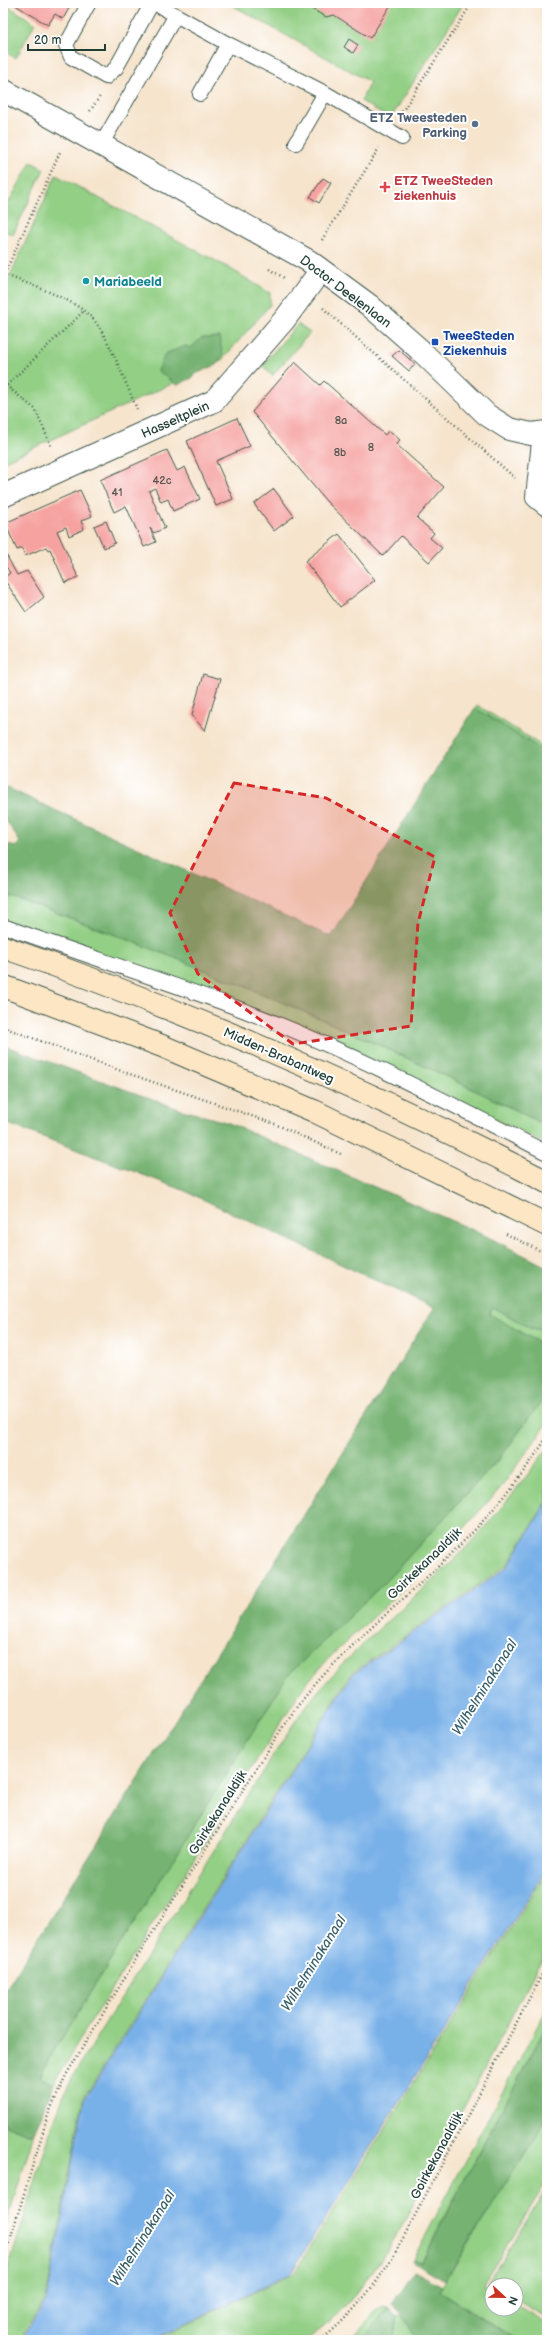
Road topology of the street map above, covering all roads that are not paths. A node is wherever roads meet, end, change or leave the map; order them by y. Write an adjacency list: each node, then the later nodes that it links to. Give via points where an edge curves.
1 (89, 3): 2 (lane, via 66,45 71,57 106,77 116,68)
2 (153, 3): 3 (lane)
3 (176, 15): 4 (lane); 10 (lane)
4 (228, 44): 6 (lane); 7 (lane)
5 (3, 90): 10 (street, Doctor Deelenlaan)
6 (325, 92): 8 (lane); 9 (lane)
7 (200, 94)
8 (402, 138)
9 (296, 143)
10 (101, 145): 11 (street, Doctor Deelenlaan)
11 (321, 270): 12 (street, Doctor Deelenlaan, via 369,305 414,344 488,415 520,433); 13 (street, Hasseltplein, via 285,320 214,401)
12 (545, 433): 14 (street, Doctor Deelenlaan, via 538,497)
13 (3, 496)
14 (547, 505)
15 (3, 926): 18 (lane, Midden-Brabantweg, via 259,1017 446,1101)
16 (3, 947): 19 (main road, Midden-Brabantweg, via 121,990 268,1050 433,1124)
17 (6, 990): 20 (main road, via 162,1046 314,1110)
18 (547, 1153)
19 (547, 1182)
20 (547, 1225)

